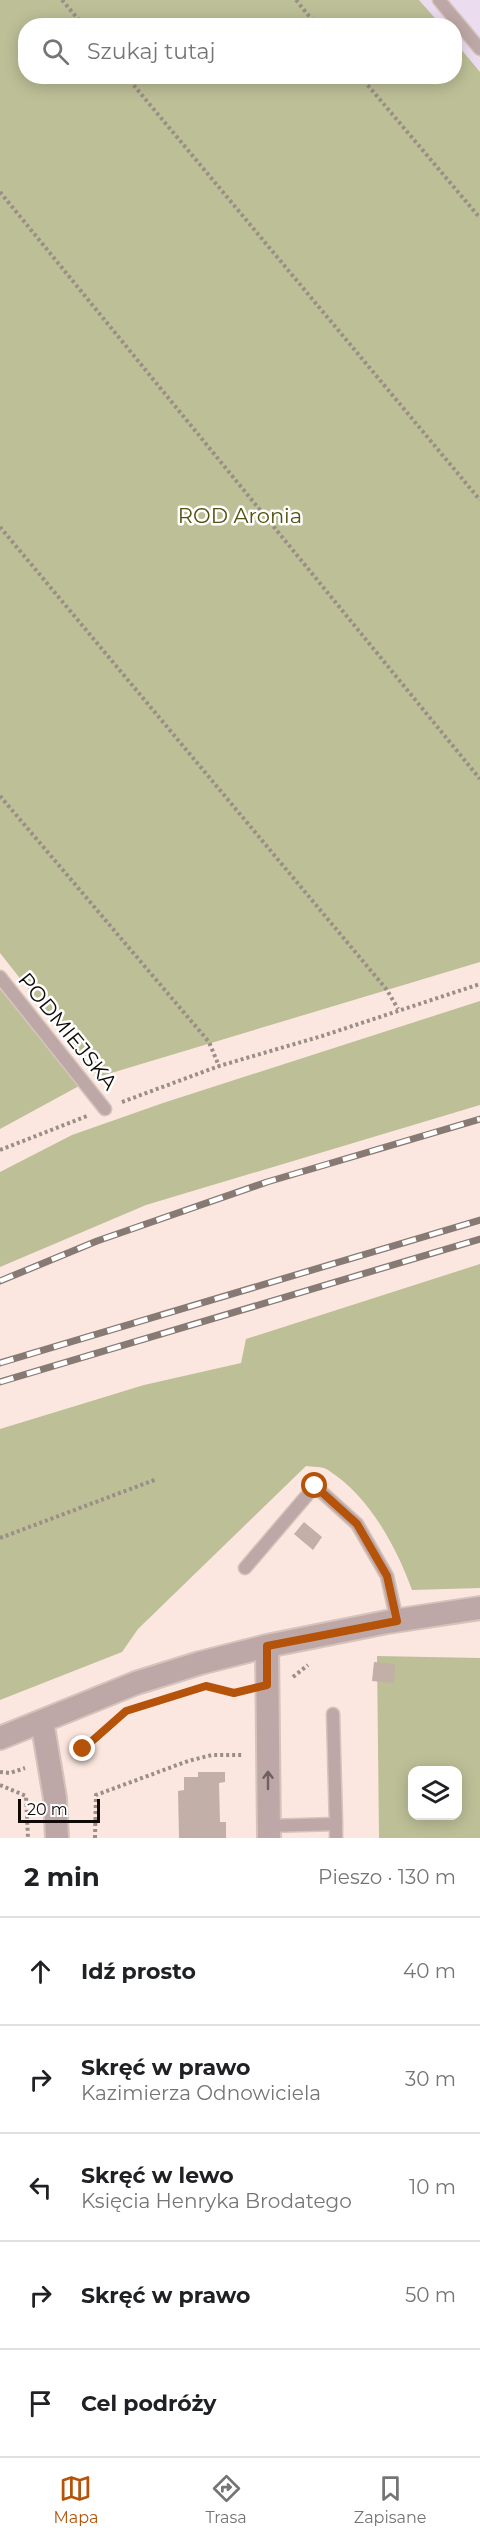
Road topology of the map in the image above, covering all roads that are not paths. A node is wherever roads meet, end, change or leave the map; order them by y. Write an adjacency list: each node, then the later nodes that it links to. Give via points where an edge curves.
1 (439, 0): 2 (lane)
2 (454, 18)
3 (462, 27): 4 (lane)
4 (480, 49)
5 (0, 977): 6 (lane, PODMIEJSKA)
6 (105, 1109)
7 (245, 1568): 9 (lane, via 315,1486 357,1524 387,1576)
8 (480, 1608): 9 (street)
9 (397, 1621): 10 (street)
10 (267, 1646): 12 (street, via 136,1683); 15 (street, one-way to 10)
11 (333, 1714): 14 (lane)
12 (42, 1721): 13 (street); 16 (street, via 55,1798)
13 (0, 1738)
14 (336, 1824): 15 (lane); 17 (lane)
15 (269, 1832)
16 (57, 1838)
17 (336, 1838)

